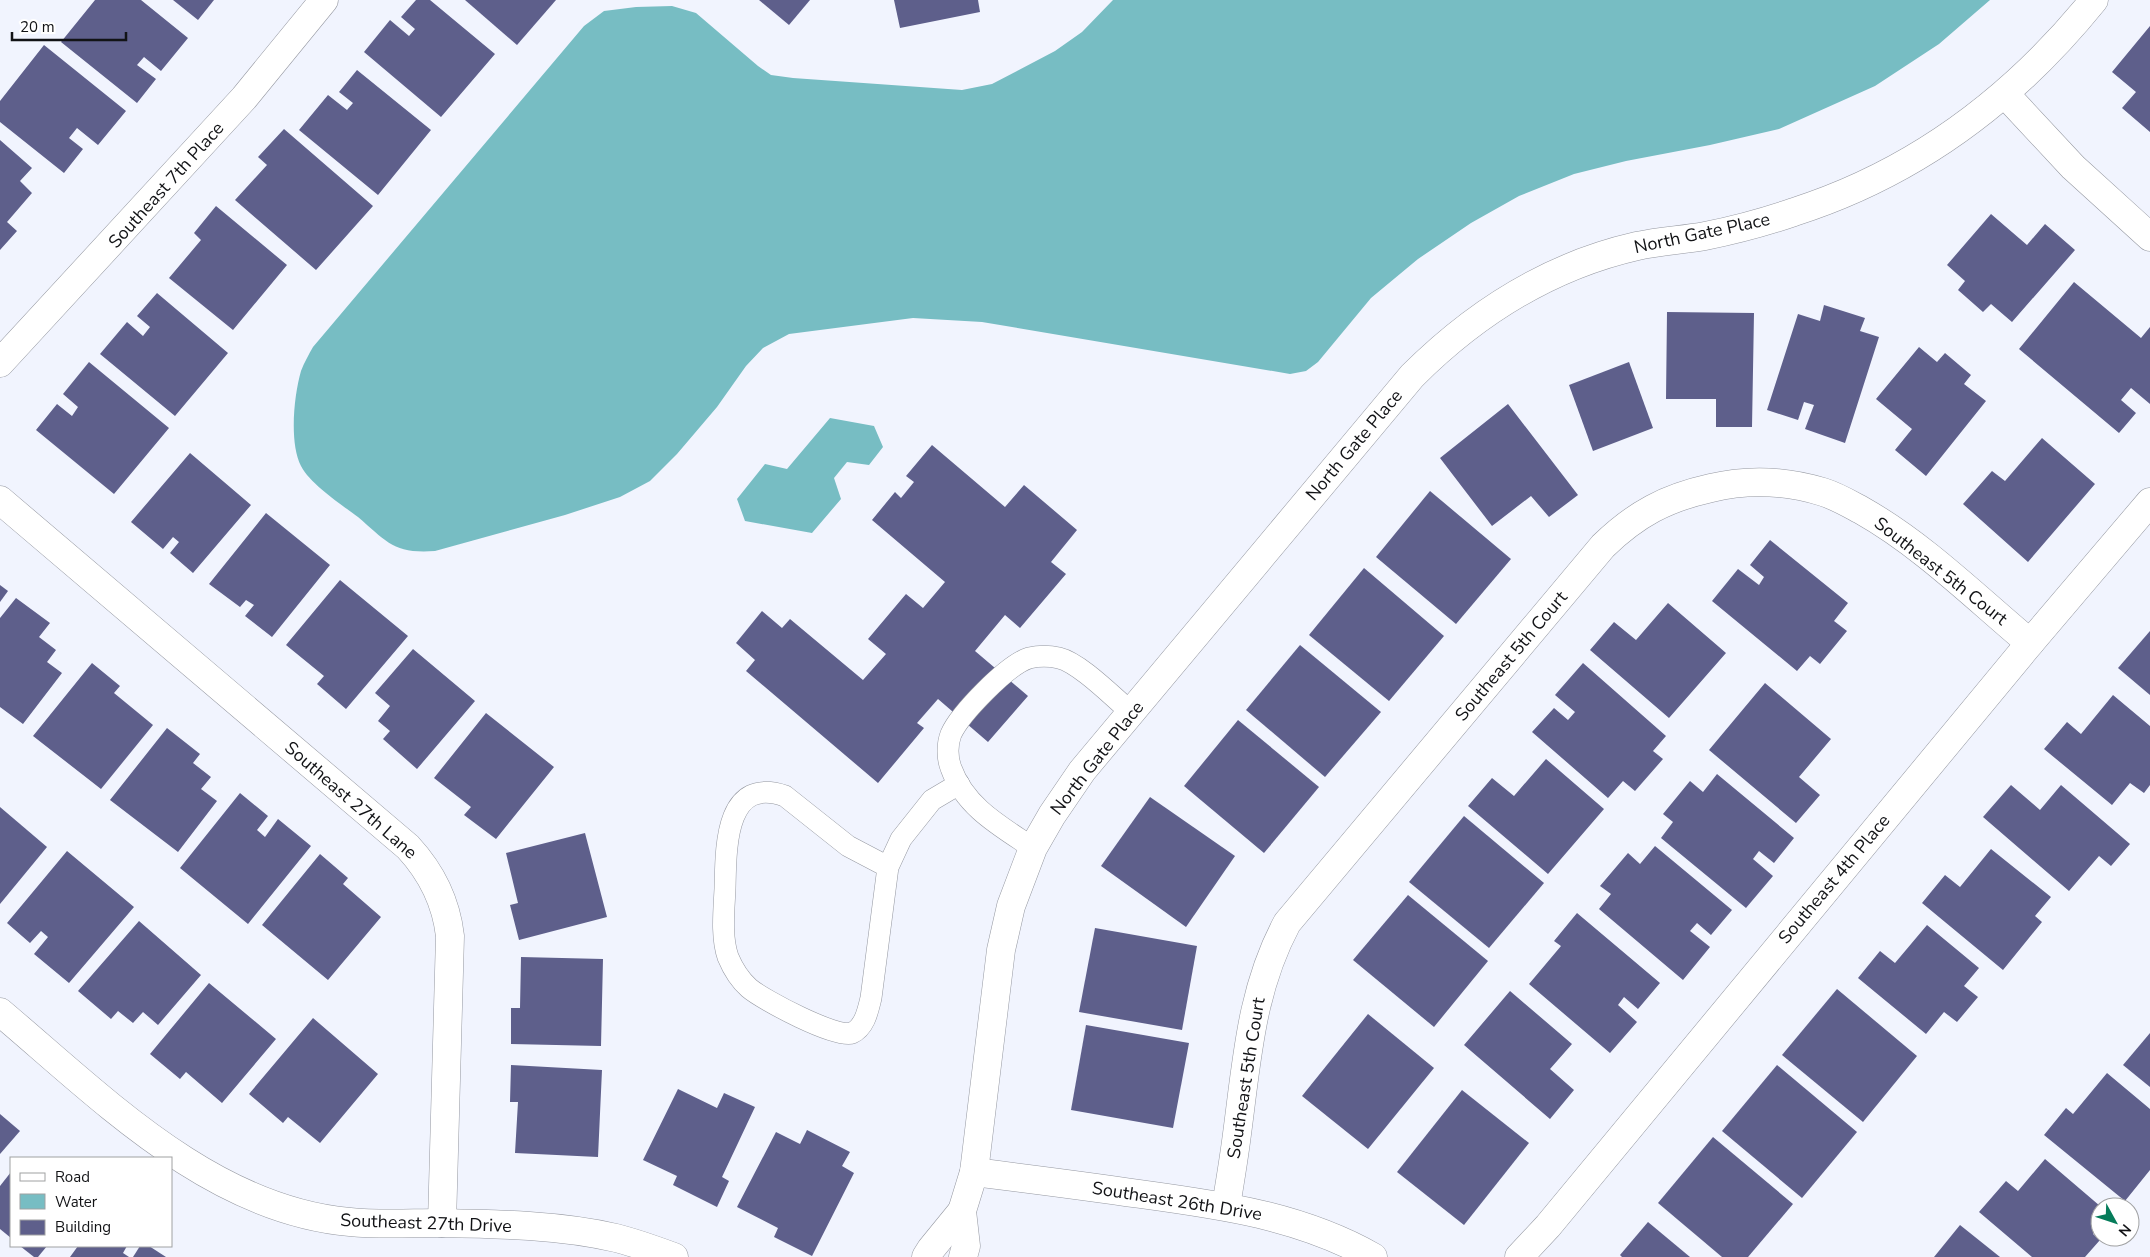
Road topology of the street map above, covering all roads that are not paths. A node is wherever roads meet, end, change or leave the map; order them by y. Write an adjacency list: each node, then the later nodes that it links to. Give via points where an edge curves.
1 (324, 0): 5 (street, Southeast 7th Place, via 244,98)
2 (2094, 0): 3 (street, North Gate Place, via 2054,48)
3 (2005, 94): 4 (street, via 2073,167); 9 (street, North Gate Place, via 1923,153 1826,201 1758,223 1706,236 1639,246 1581,263 1546,277 1492,307 1412,376)
4 (2150, 237)
5 (0, 363)
6 (0, 500): 17 (street, Southeast 27th Lane, via 408,847 434,881 448,918 450,936)
7 (2150, 502): 8 (street, Southeast 4th Place)
8 (2030, 643): 15 (street, Southeast 5th Court, via 1895,531 1824,492 1766,482 1727,485 1681,495 1640,515 1603,546 1287,923 1270,955 1250,1029); 22 (street, Southeast 4th Place)
9 (1131, 712): 10 (lane, via 1075,666 1060,658 1029,658 996,679 951,734 948,749 950,767); 11 (street, North Gate Place, via 1077,778)
10 (958, 784): 11 (lane, via 976,808 991,821); 12 (lane, via 932,800 901,838)
11 (1033, 848): 14 (street, North Gate Place, via 1011,906 1001,950)
12 (888, 868): 12 (lane, via 871,998 858,1029 850,1034 840,1034 824,1028 760,996 742,981 728,956 725,873 730,823 748,796 764,792 785,796 848,846)
13 (0, 1012): 17 (street, Southeast 27th Drive, via 174,1155 236,1188 293,1211 349,1222)
14 (974, 1172): 15 (street, Southeast 26th Drive); 16 (street, North Gate Place)
15 (1226, 1206): 21 (street, Southeast 26th Drive, via 1290,1221)
16 (962, 1211): 19 (street, North Gate Place); 20 (street, North Gate Place, via 966,1246)
17 (442, 1223): 18 (street, Southeast 27th Drive, via 587,1232 617,1238)
18 (674, 1257)
19 (926, 1257)
20 (963, 1257)
21 (1373, 1257)
22 (1519, 1257)

